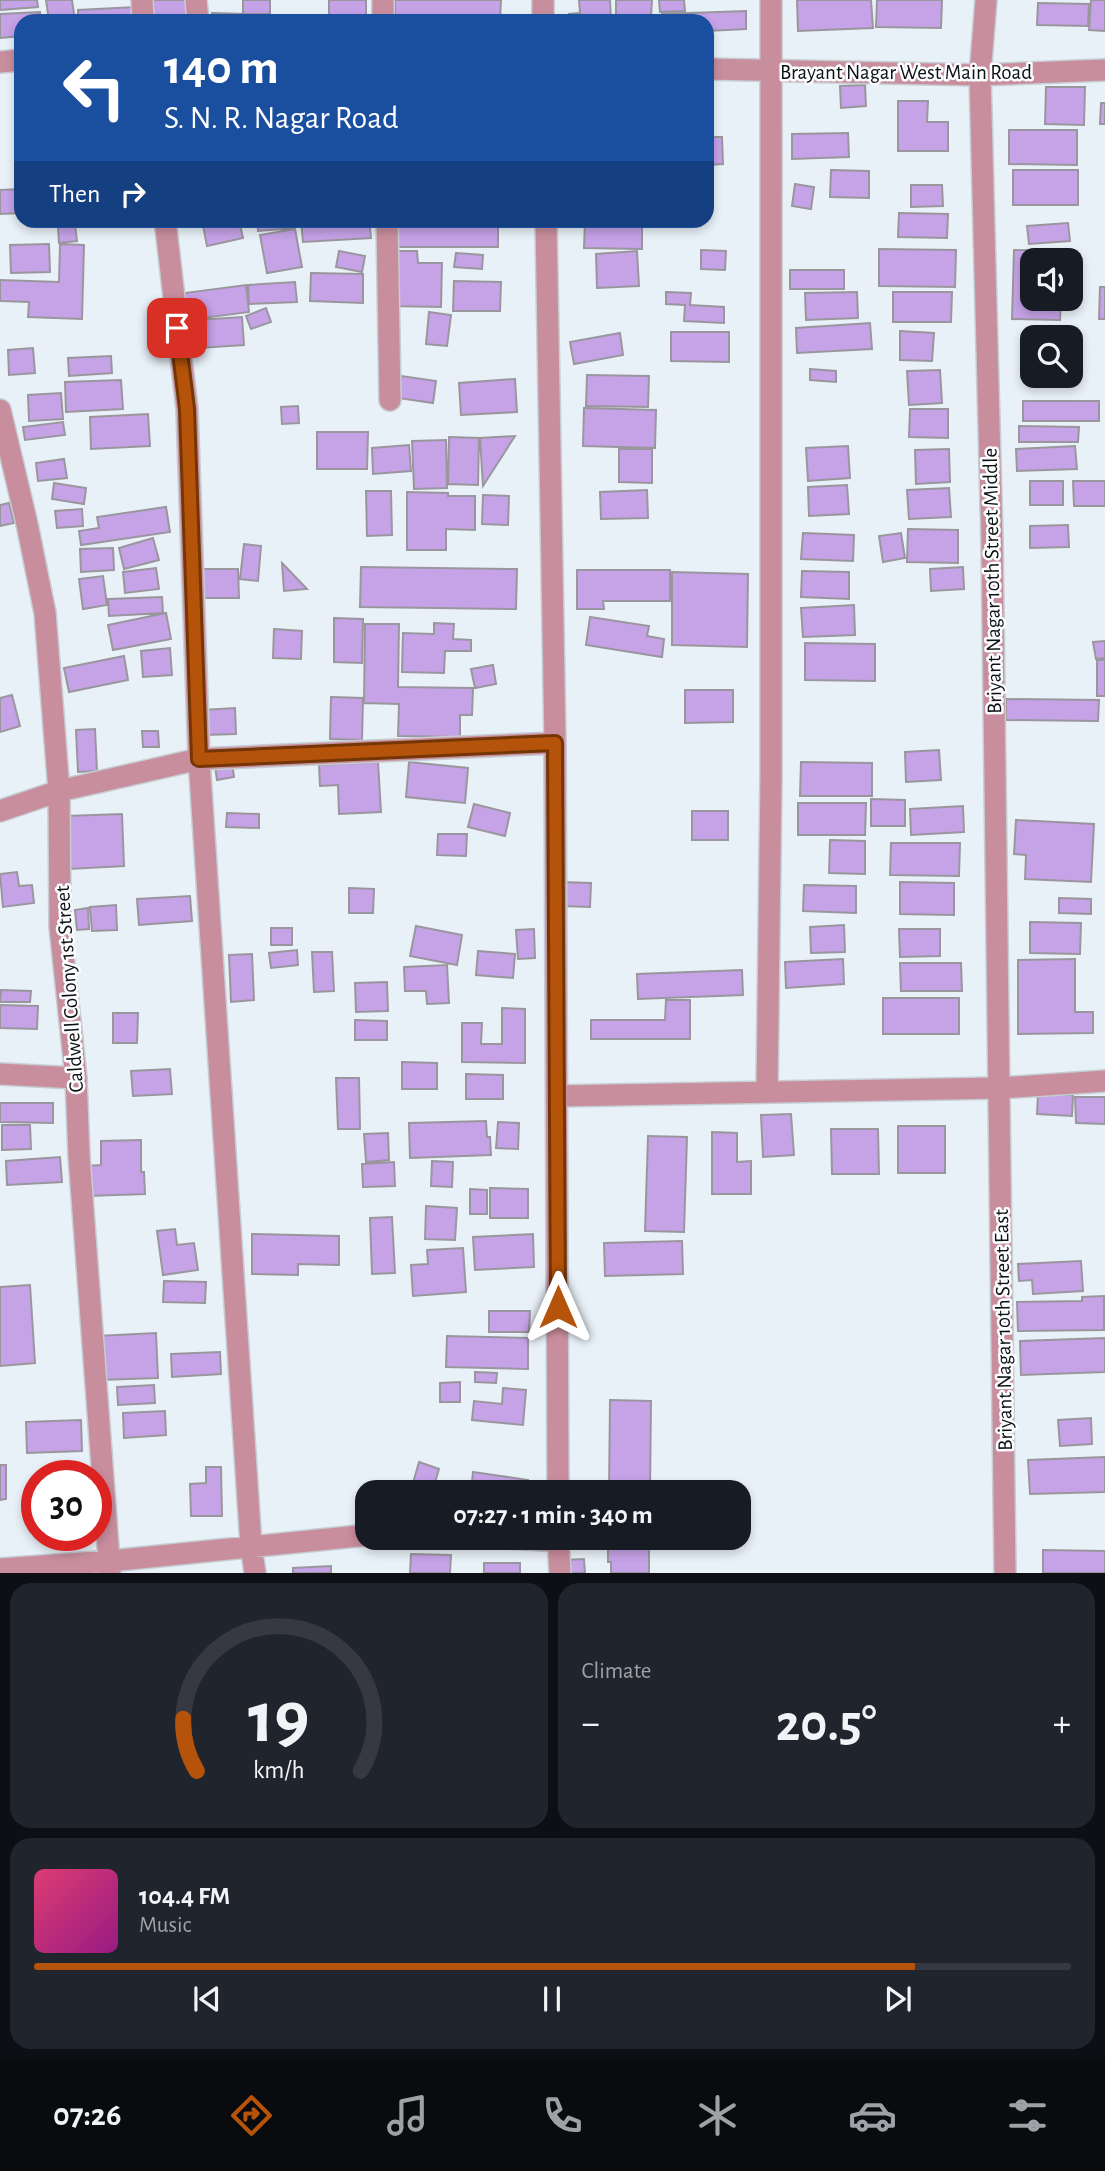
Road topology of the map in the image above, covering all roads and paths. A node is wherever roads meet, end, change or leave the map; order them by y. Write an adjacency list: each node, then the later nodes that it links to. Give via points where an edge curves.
1 (771, 0): 5 (street)
2 (986, 0): 6 (street, Briyant Nagar 10th Street Middle)
3 (714, 69): 5 (street, Brayant Nagar West Main Road)
4 (1105, 70): 6 (street, Brayant Nagar West Main Road)
5 (772, 71): 6 (street, Brayant Nagar West Main Road); 20 (street)
6 (980, 75): 19 (street, Briyant Nagar 10th Street Middle)
7 (166, 228): 13 (street, via 187,409)
8 (387, 228): 10 (street)
9 (546, 228): 12 (street)
10 (390, 400)
11 (0, 410): 14 (street, Caldwell Colony 1st Street, via 45,613)
12 (555, 743): 13 (street); 21 (street)
13 (199, 759): 14 (street); 24 (street)
14 (59, 791): 15 (street); 17 (street, Caldwell Colony 1st Street, via 60,928)
15 (0, 811)
16 (0, 1074): 17 (street)
17 (76, 1078): 26 (street, Caldwell Colony 1st Street)
18 (1105, 1081): 19 (street)
19 (1000, 1088): 20 (street); 30 (street, Briyant Nagar 10th Street East)
20 (767, 1092): 21 (street)
21 (557, 1096): 22 (street)
22 (558, 1480)
23 (355, 1536): 24 (street)
24 (251, 1545): 26 (street); 28 (street)
25 (559, 1550): 29 (street)
26 (110, 1567): 27 (street)
27 (0, 1569)
28 (255, 1573)
29 (561, 1573)
30 (1005, 1573)

